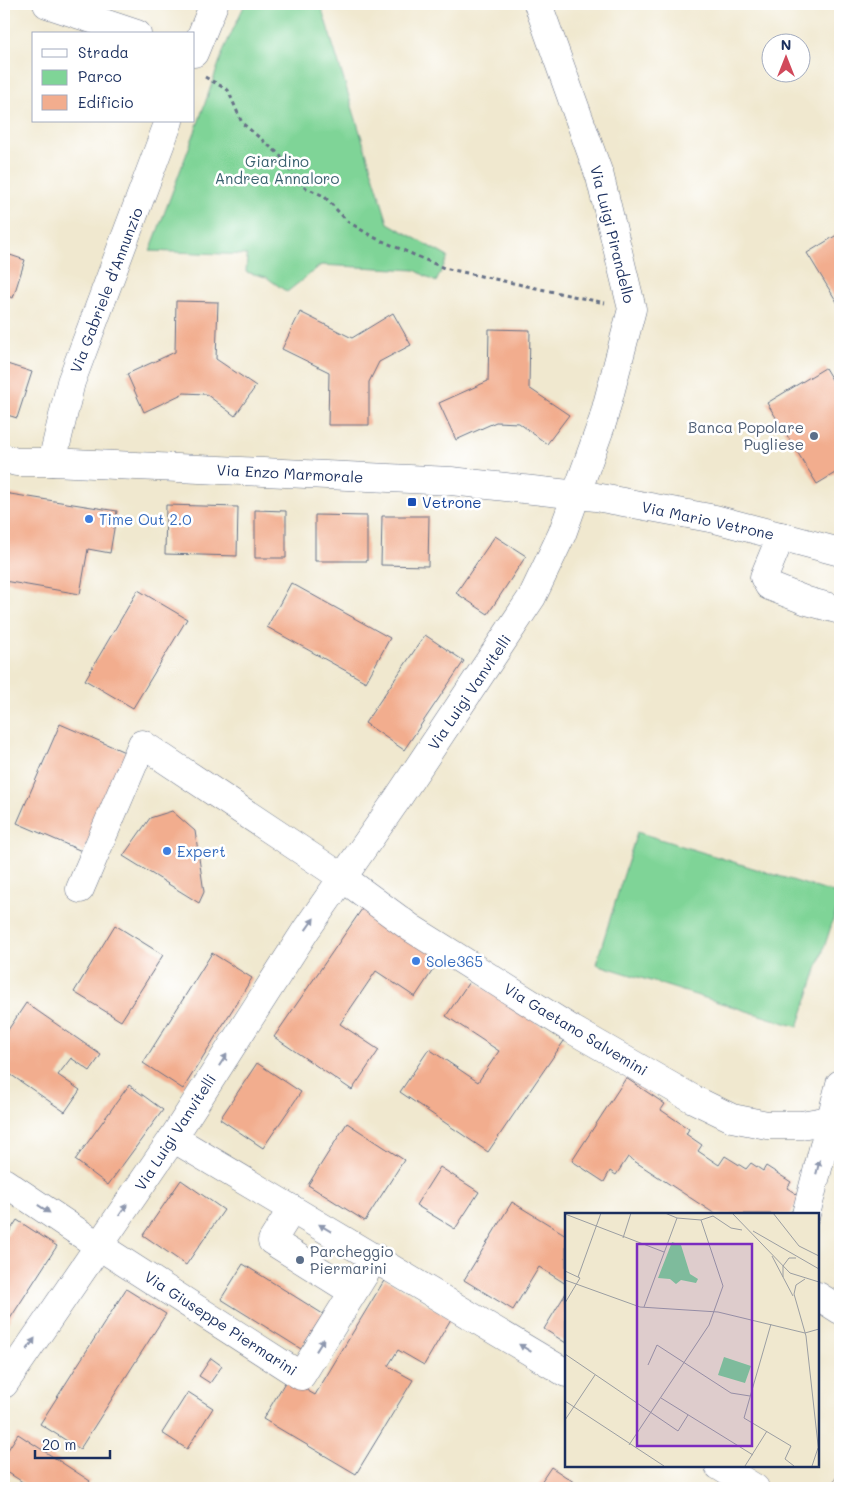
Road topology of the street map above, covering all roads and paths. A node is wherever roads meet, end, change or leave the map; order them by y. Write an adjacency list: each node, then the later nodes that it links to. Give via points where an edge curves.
1 (47, 4): 4 (street)
2 (214, 4): 5 (street)
3 (538, 4): 7 (street, Via Luigi Pirandello, via 600,177)
4 (130, 32)
5 (196, 59): 7 (path, via 228,90 242,123 280,155 300,184 324,196 347,221 373,237 444,268)
6 (169, 122): 9 (street, Via Gabriele d'Annunzio, via 71,382)
7 (632, 309): 10 (street, Via Luigi Pirandello, via 603,420)
8 (4, 458): 9 (street, Via Enzo Marmorale, via 16,462)
9 (52, 462): 10 (street, Via Enzo Marmorale, via 451,481)
10 (576, 495): 11 (street, Via Mario Vetrone, via 715,519); 14 (street, Via Luigi Vanvitelli, via 562,534 532,597)
11 (781, 536): 12 (street, Via Mario Vetrone); 13 (street, via 764,577 769,586)
12 (840, 552)
13 (840, 610)
14 (343, 878): 15 (street, via 142,744); 17 (street, Via Gaetano Salvemini, via 411,928 573,1030 693,1099 732,1118 767,1124 801,1125); 18 (street, Via Luigi Vanvitelli, one-way to 14, via 306,930)
15 (80, 889)
16 (840, 1084): 17 (street)
17 (830, 1120): 21 (street, one-way to 17)
18 (173, 1138): 20 (street); 22 (street, Via Luigi Vanvitelli, one-way to 18)
19 (4, 1182): 22 (street, one-way to 22)
20 (292, 1209): 23 (street, one-way to 20); 24 (street, via 272,1241)
21 (806, 1213)
22 (99, 1246): 24 (street, Via Giuseppe Piermarini, one-way to 24, via 301,1376); 28 (street, Via Luigi Vanvitelli, one-way to 22)
23 (375, 1257): 24 (street, Via Giuseppe Piermarini); 27 (street, one-way to 23)
24 (353, 1292)
25 (819, 1297): 26 (street)
26 (840, 1310)
27 (565, 1372)
28 (4, 1384)
29 (721, 1467): 30 (street)
30 (754, 1488)

